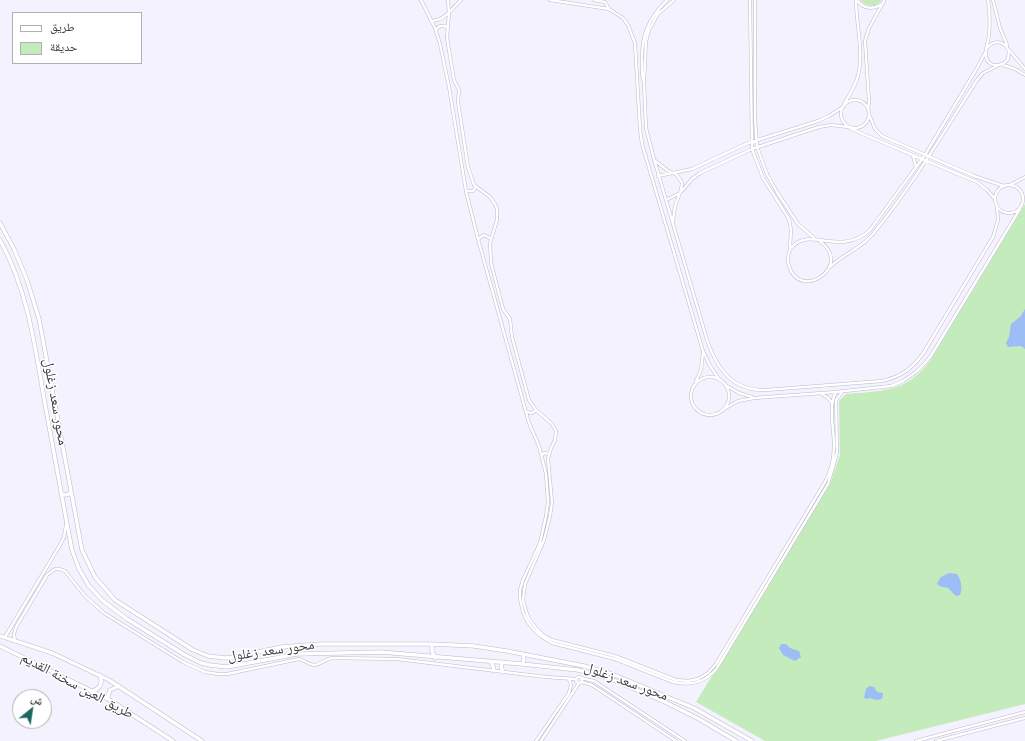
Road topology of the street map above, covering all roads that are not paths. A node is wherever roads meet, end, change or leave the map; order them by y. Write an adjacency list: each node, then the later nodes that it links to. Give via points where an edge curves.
1 (421, 0): 16 (street)
2 (448, 0): 15 (street)
3 (460, 0): 15 (street)
4 (550, 0): 14 (street)
5 (594, 0): 14 (street, via 605,2)
6 (667, 0): 28 (street, via 650,21 643,41)
7 (674, 0): 28 (street, via 658,14 649,30 645,48)
8 (750, 0): 34 (street)
9 (755, 0): 33 (street)
10 (856, 0): 13 (street, via 862,6 872,8); 22 (street)
11 (988, 0): 21 (street, via 990,23)
12 (993, 0): 19 (street)
13 (884, 1): 20 (street, via 866,33)
14 (610, 9): 65 (street, via 626,22 634,38 641,139)
15 (449, 13): 16 (street, via 441,19); 17 (street)
16 (431, 21): 18 (street)
17 (447, 27): 18 (street, via 442,26); 49 (street, via 454,80 459,90 458,100 468,167)
18 (436, 31): 50 (street, via 448,80)
19 (1008, 47): 21 (street, via 997,42); 23 (street)
20 (865, 49): 22 (street); 30 (street, via 870,101)
21 (987, 49): 25 (street, via 987,59); 37 (street)
22 (859, 50): 29 (street, via 858,78)
23 (1009, 51): 24 (street, via 1008,59); 26 (street)
24 (1002, 65): 25 (street); 27 (street)
25 (997, 66): 39 (street, via 983,73 977,80)
26 (1025, 69)
27 (1025, 75)
28 (644, 82): 40 (street, via 646,128)
29 (844, 106): 30 (street, via 856,100 864,103); 32 (street, via 841,118); 33 (street, via 818,121)
30 (868, 110): 31 (street)
31 (869, 114): 32 (street, via 865,125 858,128); 37 (street, via 875,129 882,136)
32 (849, 127): 35 (street, via 831,125); 38 (street)
33 (756, 141): 34 (street); 35 (street)
34 (751, 142): 36 (street); 44 (street, via 697,167)
35 (757, 147): 36 (street); 62 (street, via 767,174 791,214 803,230)
36 (752, 149): 51 (street, via 700,173); 63 (street, via 763,178 789,219 792,230)
37 (925, 155): 39 (street); 41 (street)
38 (913, 156): 41 (street); 43 (street)
39 (929, 157): 42 (street); 48 (street)
40 (654, 159): 44 (street); 45 (street)
41 (921, 160): 42 (street); 43 (street)
42 (926, 162): 52 (street, via 977,182); 64 (street, via 871,236)
43 (916, 167): 62 (street, via 862,237 840,243)
44 (671, 172): 45 (street); 51 (street, via 682,183)
45 (658, 176): 53 (street)
46 (1025, 177): 47 (street)
47 (1009, 185): 48 (street); 54 (street, via 1020,190)
48 (1004, 186): 52 (street, via 998,191)
49 (476, 187): 50 (street, via 473,191); 59 (street, via 492,199 497,209 497,220)
50 (466, 191): 60 (street)
51 (680, 193): 53 (street); 58 (street)
52 (995, 199): 55 (street)
53 (666, 200): 58 (street)
54 (1024, 200): 56 (street)
55 (997, 207): 56 (street, via 1002,212 1010,214); 68 (street, via 998,220 993,237 916,363 904,373 890,379)
56 (1020, 209): 70 (street, via 926,362 910,377 897,384)
57 (0, 223): 82 (main road, محور سعد زغلول, via 31,288 42,332)
58 (673, 224): 68 (street, via 712,355 718,367 727,376 738,384 756,390)
59 (490, 238): 60 (street, via 484,236); 77 (street, via 490,254 503,309 510,319 528,397)
60 (478, 239): 78 (street)
61 (0, 240): 83 (main road, محور سعد زغلول, via 16,274 33,332)
62 (817, 240): 63 (street, via 804,239); 64 (street, via 827,248 831,261)
63 (790, 249): 64 (street, via 789,268 799,279 819,279)
64 (829, 267)
65 (703, 351): 66 (street); 67 (street, via 701,370)
66 (719, 380): 67 (street, via 708,377); 69 (street)
67 (695, 384): 76 (street, via 691,398 697,411 712,416)
68 (857, 384): 70 (street)
69 (725, 385): 74 (street); 76 (street, via 729,396)
70 (858, 389): 71 (street)
71 (843, 391): 72 (street); 79 (street, via 836,400)
72 (836, 392): 73 (street); 75 (street)
73 (820, 394): 74 (street); 75 (street)
74 (754, 398): 76 (street)
75 (832, 403): 79 (street)
76 (724, 409)
77 (536, 410): 78 (street, via 532,413); 80 (street, via 555,428 555,440)
78 (526, 412): 81 (street)
79 (835, 446): 80 (street, via 823,487 716,664 702,677 684,681 672,679 615,656 552,640 529,620 524,605 524,590 544,540 552,502); 81 (street, via 834,464 825,488 717,668 702,680 688,684 673,682 615,659 552,643 538,634 527,621 521,606 520,590 540,543 548,502)
80 (549, 454): 81 (street)
81 (542, 455)
82 (71, 492): 83 (main road, via 66,495); 85 (main road, محور سعد زغلول)
83 (61, 493): 84 (main road, محور سعد زغلول)
84 (63, 502): 85 (main road, via 68,500); 86 (main road, محور سعد زغلول)
85 (73, 503): 90 (main road, محور سعد زغلول, via 82,550 101,586 123,606 200,653 225,658 307,644)
86 (66, 524): 88 (street, via 60,545); 97 (main road, محور سعد زغلول, via 79,569 102,601 192,660)
87 (0, 636): 88 (main road, طريق العين سخنة القديم)
88 (5, 638): 89 (main road, طريق العين سخنة القديم)
89 (15, 641): 100 (street, via 16,627 48,573 59,569 68,574 91,602 114,619 190,666 205,672); 101 (main road, طريق العين سخنة القديم, via 52,653)
90 (432, 644): 92 (main road, محور سعد زغلول, via 474,646); 93 (main road)
91 (0, 646): 108 (main road, طريق العين سخنة القديم)
92 (523, 654): 96 (main road); 113 (main road, محور سعد زغلول, via 612,674 694,708)
93 (435, 658): 94 (main road, محور سعد زغلول); 97 (main road, محور سعد زغلول, via 395,653 309,653)
94 (490, 661): 95 (main road, محور سعد زغلول); 98 (main road)
95 (502, 662): 96 (main road, محور سعد زغلول); 99 (main road)
96 (522, 664): 114 (main road, محور سعد زغلول, via 578,670 604,677 665,702)
97 (222, 667): 100 (street)
98 (494, 671): 99 (street); 100 (street, via 397,659 332,658 316,664 296,659)
99 (503, 672): 103 (street)
100 (222, 674)
101 (100, 675): 106 (main road, طريق العين سخنة القديم); 108 (main road, via 100,685)
102 (581, 678): 104 (street); 105 (street); 107 (street, via 591,680)
103 (569, 679): 104 (street); 117 (street, via 571,687 568,693)
104 (576, 679): 105 (street)
105 (581, 683): 109 (street, via 590,684); 118 (street)
106 (119, 686): 110 (main road, via 110,690); 116 (main road, طريق العين سخنة القديم)
107 (602, 687): 109 (street); 120 (street)
108 (92, 691): 110 (main road, طريق العين سخنة القديم)
109 (600, 691): 119 (street)
110 (108, 699): 115 (main road, طريق العين سخنة القديم)
111 (1025, 712): 123 (street)
112 (1025, 718): 124 (street)
113 (730, 728): 114 (main road, via 726,731); 122 (main road, محور سعد زغلول)
114 (727, 736): 121 (main road, محور سعد زغلول)
115 (173, 741)
116 (202, 741)
117 (536, 741)
118 (541, 741)
119 (676, 741)
120 (685, 741)
121 (736, 741)
122 (752, 741)
123 (916, 741)
124 (936, 741)

